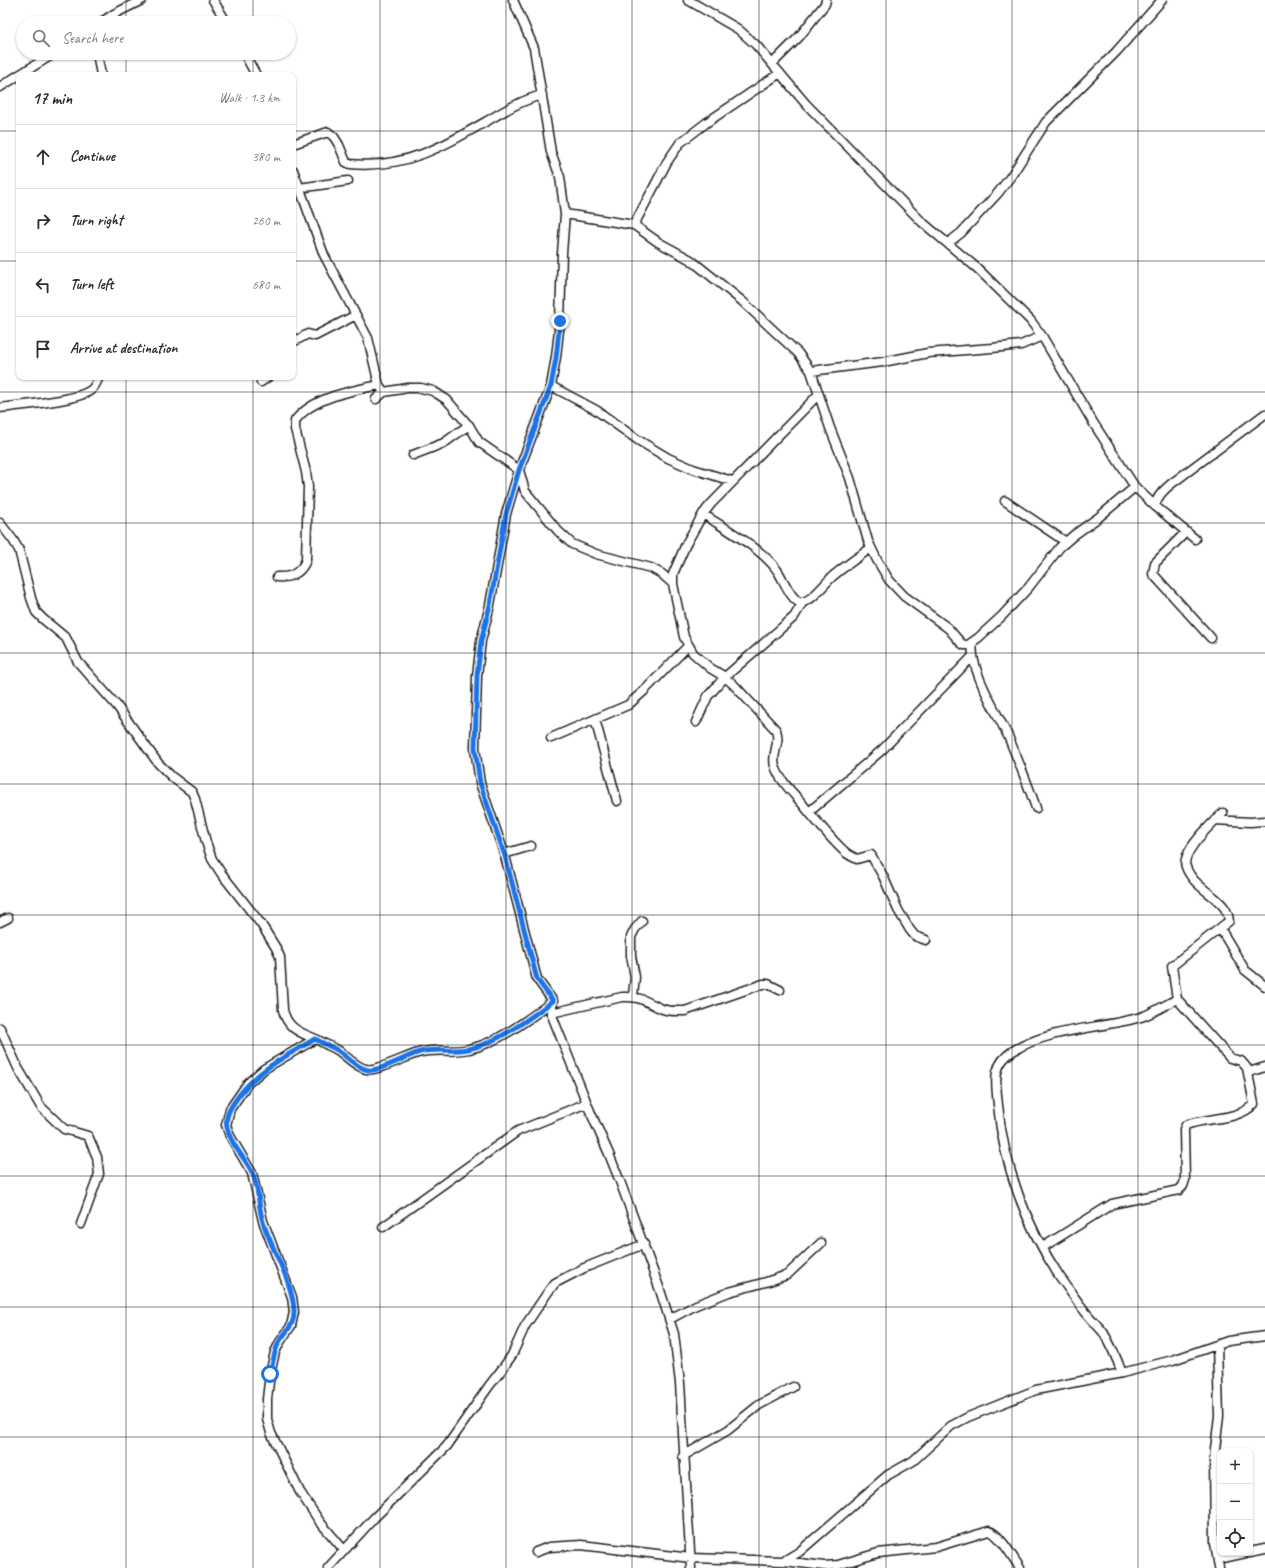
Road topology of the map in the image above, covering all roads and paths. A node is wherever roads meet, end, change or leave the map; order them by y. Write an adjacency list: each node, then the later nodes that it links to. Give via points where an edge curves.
1 (142, 0): 7 (street)
2 (213, 0): 8 (street)
3 (513, 0): 19 (street, via 534,48)
4 (688, 0): 12 (street, via 738,29)
5 (826, 0): 12 (street, via 798,37)
6 (1162, 0): 26 (street, via 1116,52 1046,122 998,193 961,233)
7 (111, 16)
8 (223, 16)
9 (44, 60): 13 (street)
10 (98, 60): 14 (street)
11 (248, 60): 15 (street)
12 (772, 64): 16 (street)
13 (24, 72)
14 (100, 72)
15 (254, 72)
16 (780, 73): 25 (street, via 680,143 667,162); 26 (street, via 806,104 917,216)
17 (16, 77): 18 (street)
18 (0, 87)
19 (542, 95): 20 (street, via 517,104 425,154 403,161 350,164 346,162 339,145 328,132); 24 (street, via 552,152 560,177)
20 (296, 143)
21 (296, 179): 23 (street)
22 (348, 181): 23 (street)
23 (299, 188): 27 (street, via 324,255)
24 (565, 214): 25 (street); 33 (street, via 560,321)
25 (634, 225): 30 (street, via 691,260 742,301 793,348)
26 (948, 243): 28 (street, via 1030,320)
27 (356, 315): 29 (street, via 315,336 308,334); 32 (street, via 368,338)
28 (1042, 336): 30 (street, via 1020,345 928,353); 43 (street)
29 (296, 340)
30 (811, 372): 35 (street)
31 (97, 380): 37 (street, via 92,390 80,395)
32 (379, 385): 34 (street); 52 (street, via 324,401 305,411 295,421 308,487 306,560 296,573 287,578)
33 (551, 386): 41 (street); 42 (street, via 596,410 668,458)
34 (384, 392): 36 (street); 39 (street, via 408,388 432,391 447,400)
35 (818, 395): 42 (street); 51 (street, via 850,478)
36 (376, 399)
37 (0, 408)
38 (1265, 414): 45 (street, via 1171,484 1161,493)
39 (469, 425): 40 (street, via 444,443); 41 (street, via 479,442)
40 (413, 455)
41 (519, 470): 53 (street, via 525,491 558,532 572,544 596,554 651,568); 70 (street, via 506,514 481,641 477,676 475,748 480,783)
42 (732, 481): 46 (street)
43 (1135, 487): 45 (street); 50 (street)
44 (1004, 501): 50 (street)
45 (1155, 506): 48 (street)
46 (703, 514): 53 (street, via 677,563); 54 (street, via 766,558 797,601)
47 (0, 523): 81 (street, via 19,550 36,612 66,638 78,662 117,706 158,763 192,792 212,859 261,924 280,957 285,1018 295,1030)
48 (1186, 532): 49 (street); 55 (street, via 1155,563 1153,574)
49 (1195, 539)
50 (1066, 542): 56 (street, via 1013,604)
51 (871, 548): 54 (street); 56 (street, via 889,580 904,596 948,628 960,643 968,645)
52 (277, 577)
53 (673, 584): 57 (street)
54 (803, 602): 59 (street, via 794,617)
55 (1211, 638)
56 (973, 642): 58 (street)
57 (688, 646): 59 (street, via 710,668); 60 (street, via 628,705)
58 (972, 658): 64 (street, via 1009,738); 65 (street, via 882,750)
59 (725, 677): 61 (street, via 708,696); 65 (street, via 776,730 779,737 774,755 777,772)
60 (595, 719): 62 (street); 63 (street)
61 (696, 722)
62 (551, 738)
63 (617, 802)
64 (1036, 808)
65 (809, 812): 73 (street, via 846,853 857,859 870,854 910,930 915,936)
66 (1223, 813): 67 (street)
67 (1215, 820): 68 (street); 72 (street, via 1193,845 1186,857 1185,866 1194,880 1225,907 1229,921)
68 (1265, 821)
69 (531, 846): 70 (street)
70 (504, 854): 78 (street, via 537,979)
71 (642, 921): 76 (street, via 630,937 634,976)
72 (1220, 928): 74 (street, via 1245,970); 77 (street, via 1172,966)
73 (926, 940)
74 (1265, 986)
75 (780, 990): 76 (street, via 763,984 685,1012 661,1009)
76 (633, 996): 79 (street)
77 (1176, 999): 83 (street, via 1230,1058 1241,1061); 89 (street, via 1143,1016 1052,1036 1025,1045 998,1066 996,1079 999,1118 1005,1152 1011,1175)
78 (553, 1001): 79 (street); 81 (street, via 484,1045 457,1051 440,1049 420,1052 381,1068 368,1070)
79 (551, 1013): 84 (street)
80 (0, 1028): 85 (street, via 18,1068 41,1107 64,1129 88,1136 98,1158 99,1174)
81 (315, 1039): 97 (street, via 264,1069 248,1083 230,1109 226,1125 252,1173 263,1221 292,1297 294,1312 291,1326 275,1352 270,1374 267,1399 270,1433 300,1492 320,1522)
82 (1265, 1067): 83 (street)
83 (1249, 1072): 89 (street, via 1254,1104 1248,1110 1186,1125 1186,1180 1179,1190 1112,1204)
84 (587, 1103): 86 (street, via 518,1131); 88 (street, via 610,1154)
85 (81, 1224)
86 (383, 1227)
87 (821, 1243): 90 (street, via 787,1275 729,1292)
88 (644, 1244): 90 (street); 97 (street, via 584,1268 555,1284 525,1326 503,1368 447,1446)
89 (1043, 1247): 93 (street, via 1060,1276 1102,1331)
90 (670, 1318): 95 (street, via 678,1369)
91 (1265, 1336): 92 (street)
92 (1217, 1345): 93 (street); 102 (street, via 1219,1416 1214,1458 1215,1543)
93 (1122, 1373): 103 (street, via 1036,1390 951,1426 913,1461 888,1475 799,1552)
94 (793, 1387): 95 (street, via 759,1405 728,1430)
95 (683, 1456): 101 (street)
96 (1265, 1549): 98 (street)
97 (344, 1550): 104 (street)
98 (1253, 1551)
99 (536, 1552): 101 (street, via 549,1547 581,1545)
100 (1232, 1556): 102 (street)
101 (691, 1558): 103 (street); 105 (street)
102 (1218, 1559): 107 (street)
103 (784, 1561): 106 (street, via 824,1566 838,1565 878,1553 936,1547 989,1531 998,1537)
104 (328, 1568)
105 (691, 1568)
106 (1020, 1568)
107 (1219, 1568)

